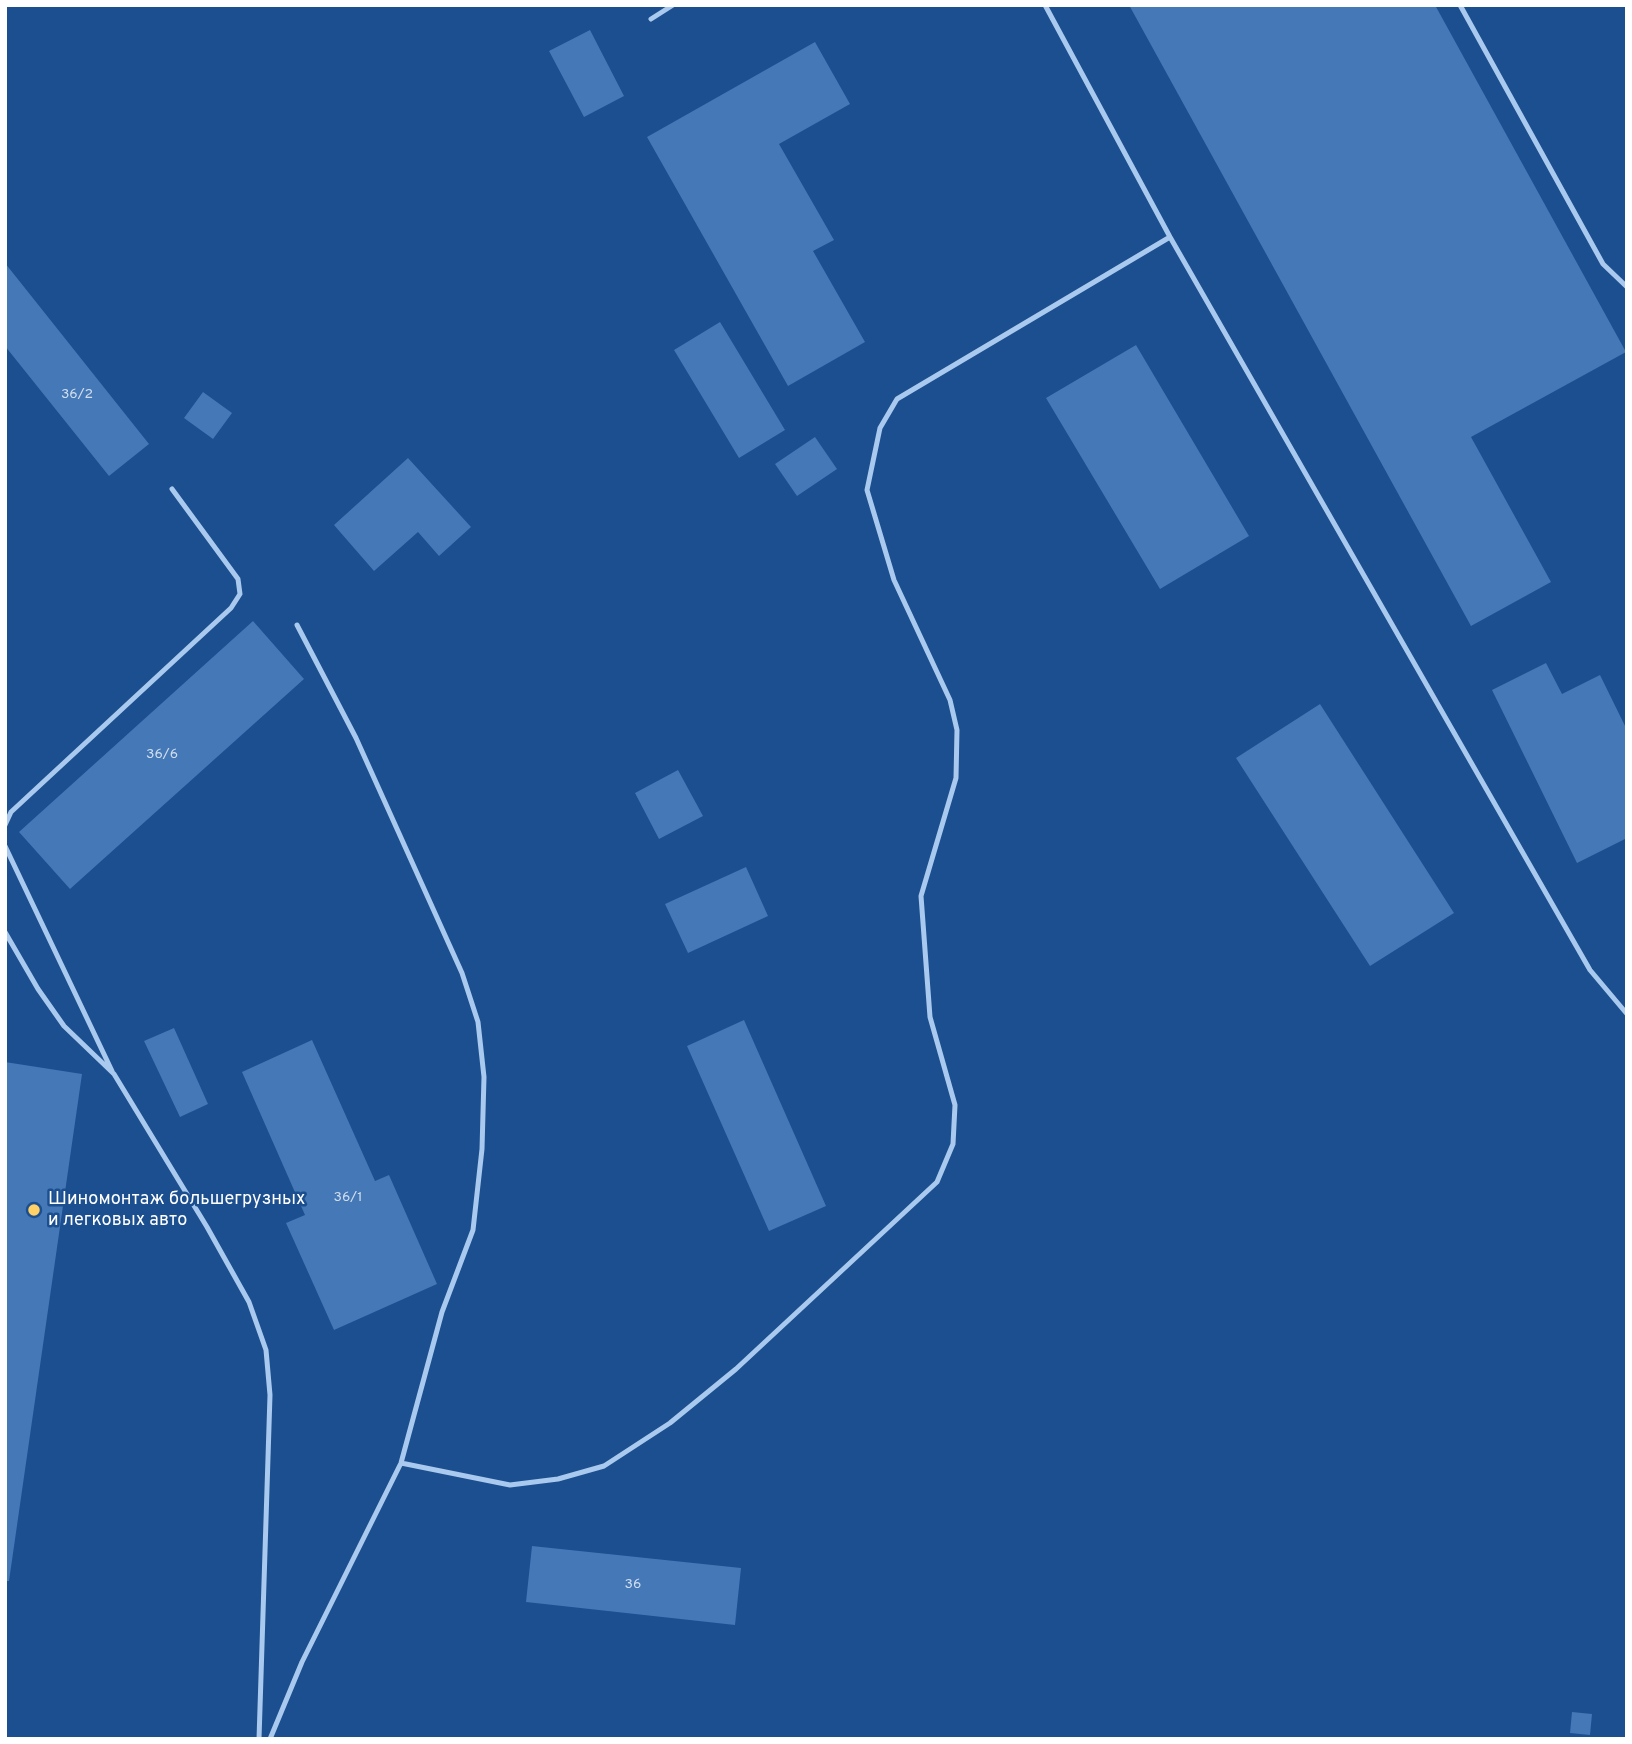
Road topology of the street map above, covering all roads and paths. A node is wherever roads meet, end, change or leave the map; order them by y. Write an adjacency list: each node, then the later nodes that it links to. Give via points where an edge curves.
1 (673, 5): 4 (lane)
2 (1045, 5): 5 (lane)
3 (1460, 5): 6 (lane, via 1603,264)
4 (651, 19)
5 (1170, 237): 12 (lane, via 1590,970); 14 (lane, via 897,399 880,428 867,490 894,580 950,700 957,730 956,778 921,896 930,1017 955,1105 953,1143 937,1182 736,1369 670,1423 604,1466 558,1479 510,1485)
6 (1627, 286)
7 (173, 489): 9 (lane, via 238,579 240,593 231,608 11,812)
8 (297, 625): 14 (lane, via 415,865 478,1022 484,1089 473,1230 442,1312)
9 (5, 825)
10 (5, 846): 13 (lane)
11 (5, 932): 13 (lane, via 64,1026)
12 (1627, 1014)
13 (114, 1074): 15 (lane, via 249,1302 266,1350 270,1395)
14 (401, 1463): 16 (lane, via 302,1662)
15 (259, 1739)
16 (270, 1739)

